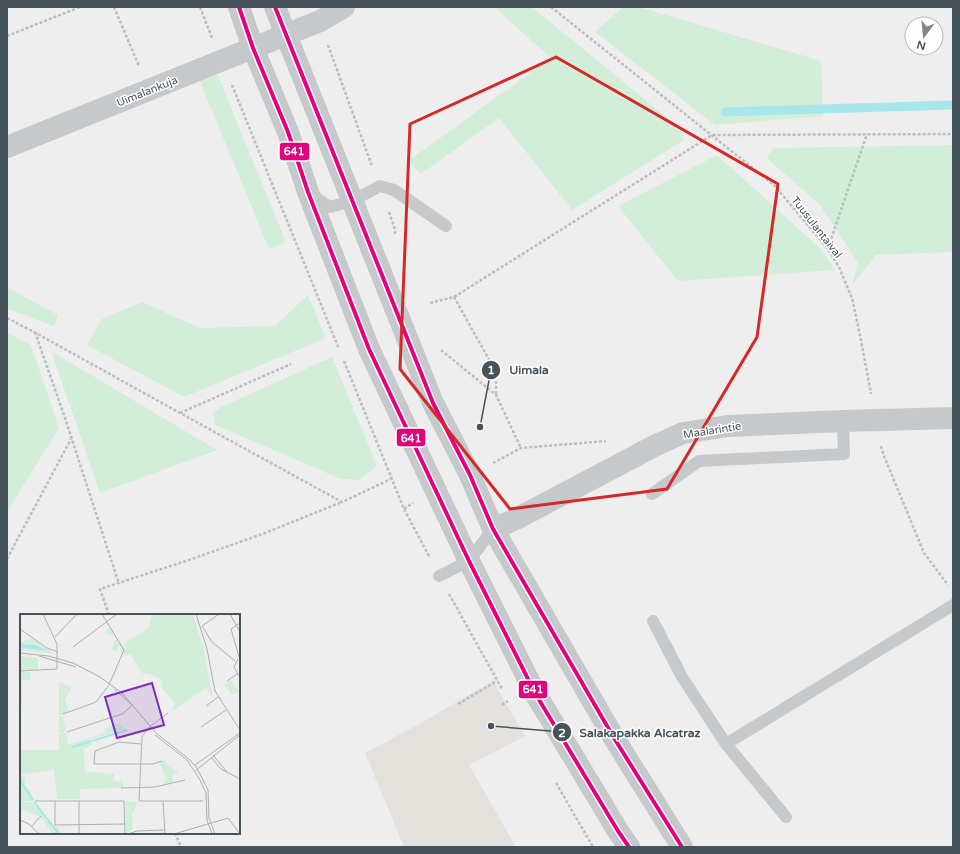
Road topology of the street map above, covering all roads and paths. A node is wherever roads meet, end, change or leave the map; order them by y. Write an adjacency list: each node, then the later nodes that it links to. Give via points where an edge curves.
1 (80, 7): 10 (path)
2 (114, 7): 13 (path)
3 (200, 7): 12 (path)
4 (238, 7): 11 (main road)
5 (275, 7): 9 (main road)
6 (344, 7): 8 (street, Uimalankuja)
7 (552, 7): 16 (path, Tuusulantaival)
8 (320, 21): 9 (street, Uimalankuja); 18 (path)
9 (286, 35): 11 (street, Uimalankuja); 20 (main road)
10 (7, 36)
11 (253, 48): 12 (street, Uimalankuja); 19 (main road, via 288,132)
12 (222, 61): 17 (street, Uimalankuja)
13 (141, 71)
14 (867, 134): 15 (path); 16 (path); 23 (path)
15 (953, 134)
16 (712, 135): 23 (path, Tuusulantaival, via 774,185); 24 (path)
17 (7, 147)
18 (380, 186): 20 (lane); 21 (lane, via 394,190); 22 (path)
19 (308, 192): 20 (lane, via 330,207); 40 (main road, via 369,350)
20 (352, 201): 38 (main road, via 433,403)
21 (446, 226)
22 (396, 236)
23 (828, 249): 33 (path, Tuusulantaival, via 852,298)
24 (454, 297): 25 (path); 30 (path, via 496,372)
25 (430, 303)
26 (7, 318): 27 (path)
27 (34, 332): 31 (path); 35 (path)
28 (435, 345): 30 (path)
29 (291, 364): 31 (path)
30 (496, 395): 37 (path)
31 (180, 413): 42 (path)
32 (953, 418): 33 (street, Maalarintie)
33 (876, 420): 34 (street, Maalarintie); 49 (path, Tuusulantaival, via 884,456 924,553)
34 (843, 421): 41 (lane, via 844,454 699,461); 44 (street, Maalarintie, via 728,426 683,433 523,516)
35 (72, 439): 45 (path); 48 (path)
36 (607, 441): 37 (path)
37 (521, 448): 38 (path)
38 (470, 475): 44 (main road)
39 (391, 479): 42 (path)
40 (436, 490): 43 (path); 46 (main road)
41 (652, 494)
42 (342, 502): 48 (path, via 265,533)
43 (404, 509)
44 (492, 529): 46 (lane); 62 (main road, via 614,738)
45 (7, 559)
46 (468, 561): 47 (lane); 61 (main road, via 536,693)
47 (439, 576)
48 (119, 584): 51 (path, via 100,589)
49 (953, 591)
50 (953, 605): 57 (lane)
51 (109, 614)
52 (654, 620): 57 (lane, via 682,677)
53 (497, 681): 55 (path)
54 (508, 701): 56 (path)
55 (458, 704)
56 (502, 705)
57 (726, 744): 58 (lane)
58 (786, 817)
59 (175, 834): 60 (path)
60 (181, 847)
61 (629, 847)
62 (682, 847)

